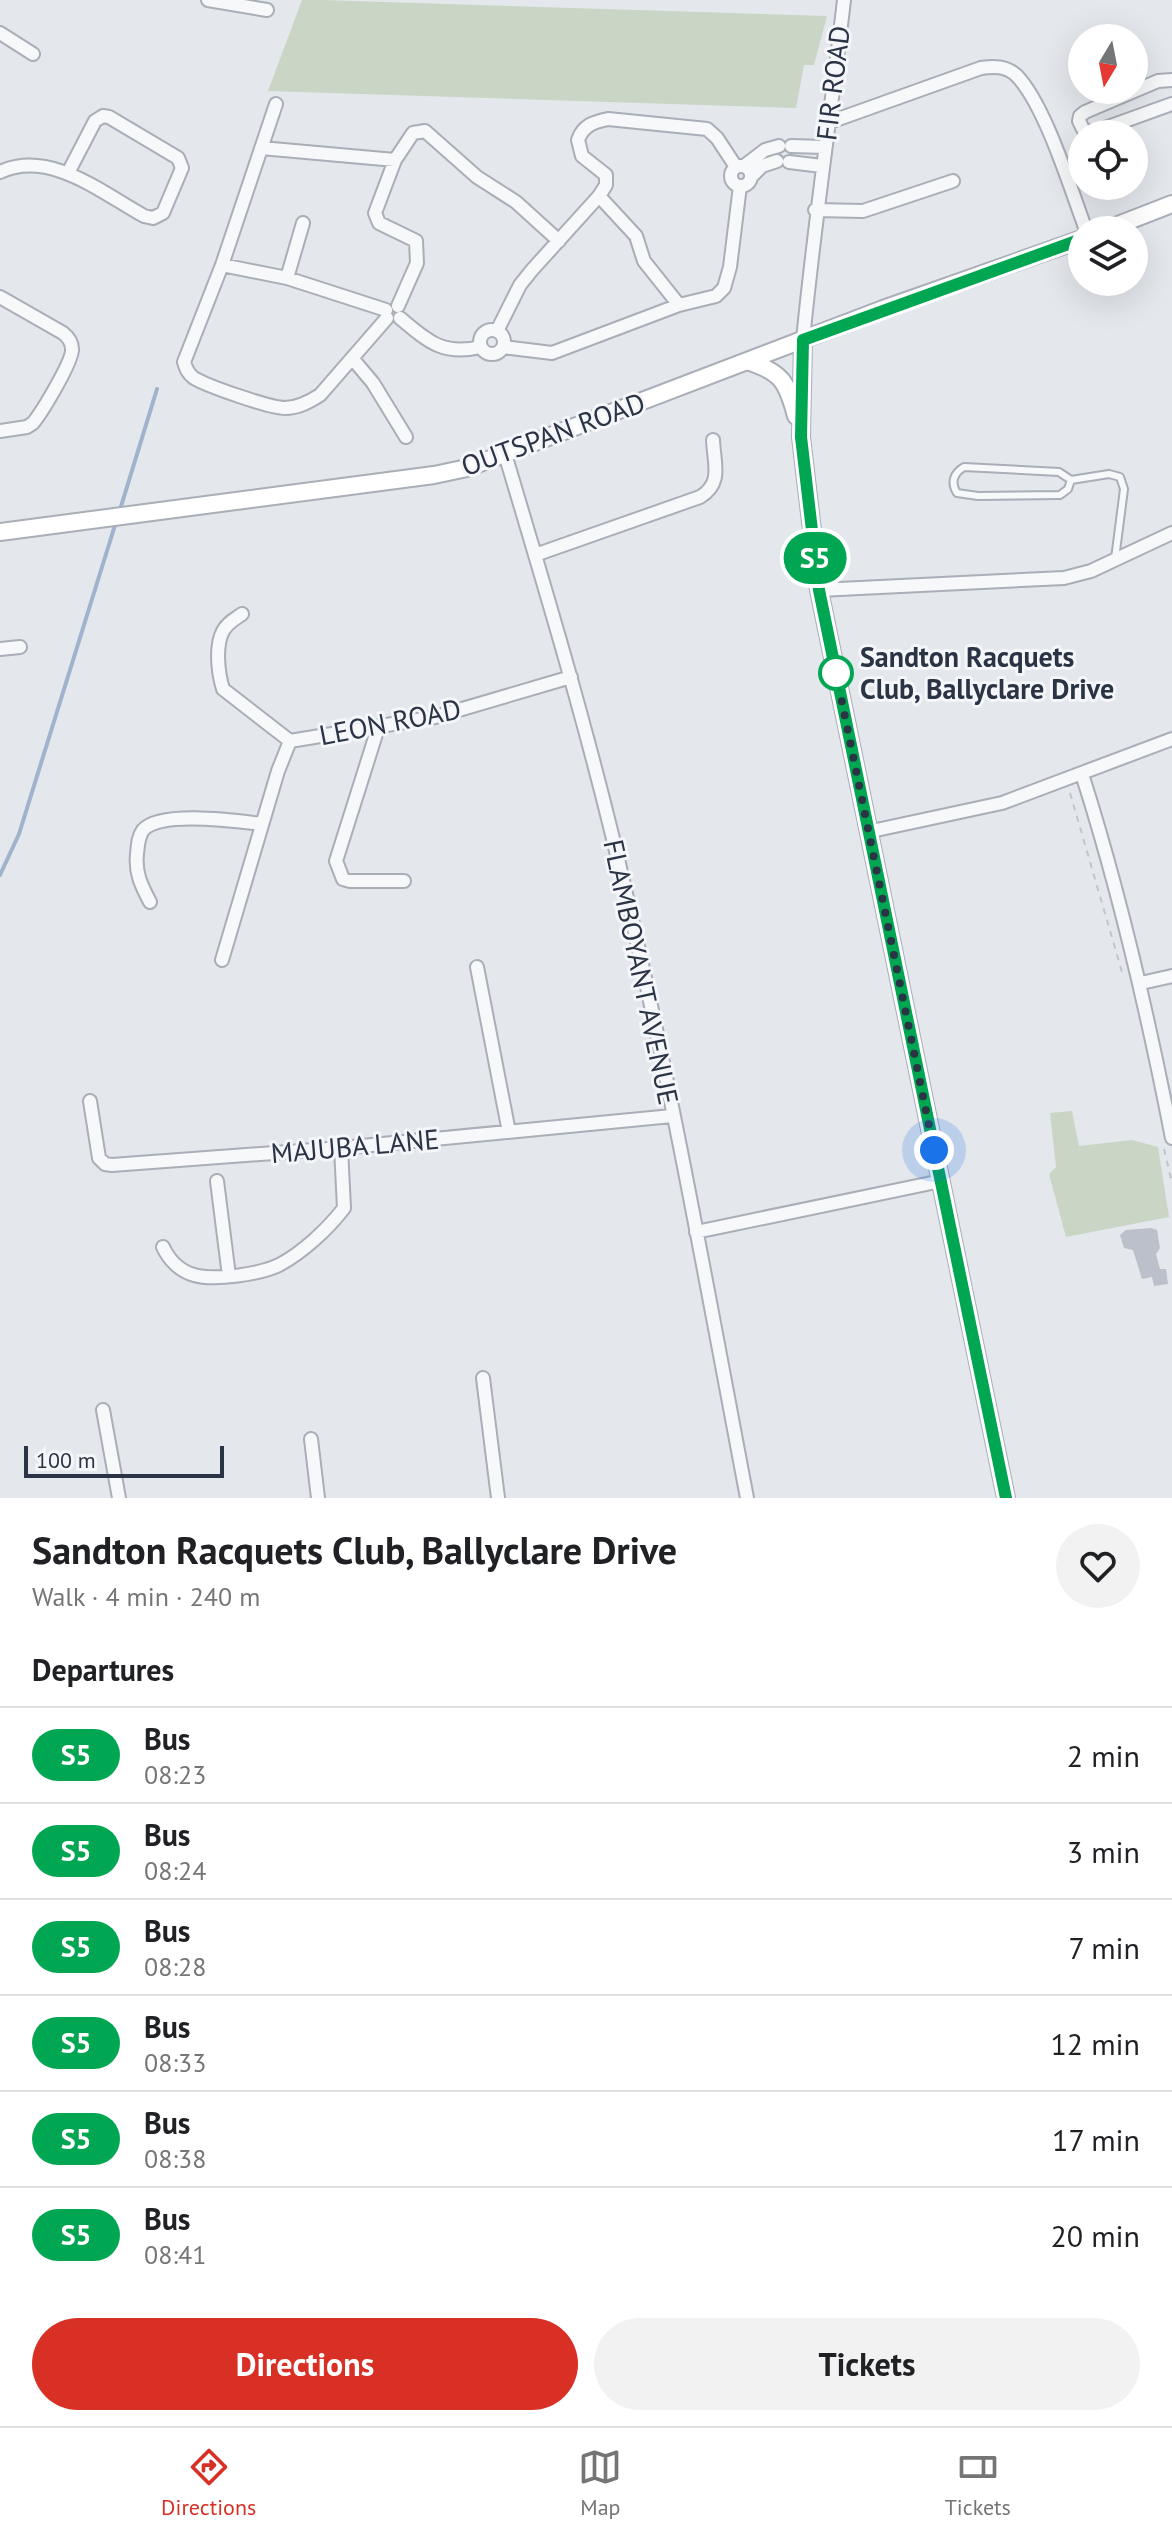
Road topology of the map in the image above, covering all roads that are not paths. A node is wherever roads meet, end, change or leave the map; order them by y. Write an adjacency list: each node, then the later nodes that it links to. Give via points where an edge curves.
1 (208, 0): 3 (street)
2 (844, 0): 9 (street, FIR ROAD)
3 (267, 10)
4 (0, 33): 5 (street)
5 (33, 54)
6 (1172, 80): 8 (street, via 1085,112 1079,121 1084,131 1094,132)
7 (276, 104): 11 (street)
8 (1172, 104)
9 (830, 122): 10 (street, FIR ROAD); 21 (street, via 981,68 1005,68 1037,107)
10 (825, 147): 13 (street, FIR ROAD); 14 (street, via 765,150)
11 (261, 148): 12 (street); 26 (street)
12 (395, 160): 24 (street, via 413,133 425,131); 30 (street, via 375,213 379,223 416,241 417,263)
13 (822, 166): 14 (street, FIR ROAD, via 786,162); 20 (street, FIR ROAD)
14 (744, 170): 18 (street, via 707,129 608,119 584,128 578,140 582,156 607,179); 29 (street, via 731,178 740,186 724,288 716,296)
15 (0, 172): 16 (street, via 30,166)
16 (68, 173): 16 (street, via 153,218 163,213 182,168 178,158 103,116 95,121)
17 (953, 181): 20 (street, via 863,211)
18 (599, 196): 24 (street); 29 (street, via 636,236 649,269)
19 (1172, 204): 22 (street)
20 (815, 210): 32 (street, FIR ROAD)
21 (1080, 216)
22 (1141, 216)
23 (303, 223): 27 (street)
24 (559, 241): 31 (street, via 520,285)
25 (1068, 244): 32 (street, OUTSPAN ROAD)
26 (222, 265): 27 (street); 35 (street, via 184,362 195,379 274,406 294,407 320,395)
27 (287, 278): 30 (street)
28 (0, 297): 37 (street, via 63,333 73,351 33,423)
29 (679, 305): 34 (street, via 552,353)
30 (393, 313): 33 (street, via 433,345 453,350); 35 (street)
31 (497, 331): 33 (street, via 484,334); 34 (street)
32 (803, 340): 36 (street, OUTSPAN ROAD); 39 (street)
33 (481, 347): 34 (street, via 491,354)
34 (503, 347)
35 (352, 358): 38 (street)
36 (747, 361): 39 (street, via 784,381); 41 (street, OUTSPAN ROAD)
37 (0, 431)
38 (406, 437)
39 (801, 437): 47 (street)
40 (713, 440): 45 (street, via 715,484 710,491)
41 (505, 454): 43 (street, OUTSPAN ROAD, via 452,472); 45 (street, FLAMBOYANT AVENUE)
42 (1071, 480): 42 (lane, via 1060,495 978,496 957,493 953,480 964,467 1059,472); 46 (lane, via 1120,477 1124,489)
43 (0, 532)
44 (1172, 533): 46 (street)
45 (535, 555): 51 (street, FLAMBOYANT AVENUE)
46 (1115, 561): 47 (street, via 1064,578)
47 (819, 590): 57 (street)
48 (242, 614): 54 (street, via 221,637 223,689)
49 (20, 647): 50 (street)
50 (0, 649)
51 (571, 677): 52 (street, LEON ROAD); 65 (street, FLAMBOYANT AVENUE, via 627,898)
52 (378, 728): 54 (street, LEON ROAD); 58 (street, via 337,867 350,881)
53 (1172, 739): 55 (street)
54 (290, 741): 56 (street, LEON ROAD)
55 (1082, 774): 57 (street, via 978,809); 63 (street)
56 (262, 824): 59 (street, via 216,818 148,826 138,840 135,867); 60 (street, LEON ROAD)
57 (867, 832): 70 (street)
58 (404, 881)
59 (150, 902)
60 (222, 960)
61 (477, 967): 66 (street)
62 (1172, 976): 63 (street)
63 (1141, 983): 67 (street)
64 (90, 1101): 68 (street, MAJUBA LANE, via 99,1158 105,1164)
65 (672, 1116): 66 (street, MAJUBA LANE); 71 (street, FLAMBOYANT AVENUE)
66 (509, 1132): 68 (street, MAJUBA LANE)
67 (1172, 1138)
68 (341, 1148): 73 (street, via 345,1199 339,1214 282,1263)
69 (217, 1181): 73 (street)
70 (941, 1181): 71 (street); 81 (street)
71 (696, 1232): 80 (street, FLAMBOYANT AVENUE)
72 (163, 1247): 73 (street, via 174,1264 194,1275)
73 (229, 1276)
74 (483, 1378): 79 (street)
75 (103, 1410): 77 (street)
76 (311, 1439): 78 (street)
77 (119, 1498)
78 (318, 1498)
79 (498, 1498)
80 (747, 1498)
81 (1006, 1498)

